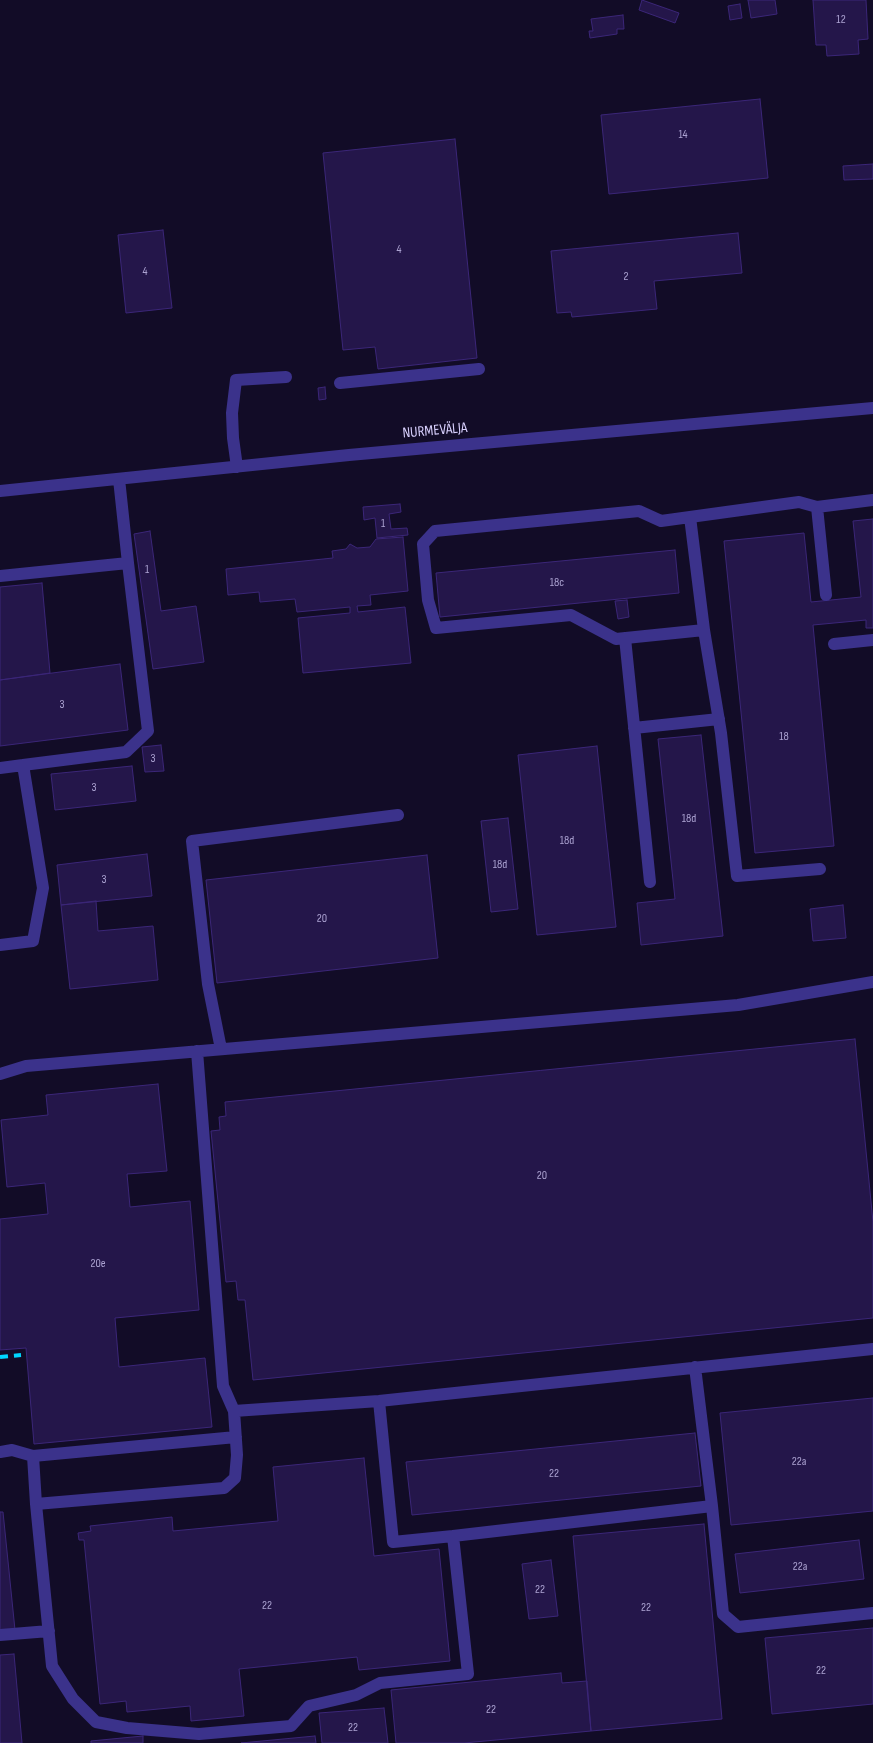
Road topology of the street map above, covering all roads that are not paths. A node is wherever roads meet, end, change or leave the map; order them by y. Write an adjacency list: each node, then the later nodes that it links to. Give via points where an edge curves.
1 (479, 369): 3 (street)
2 (286, 376): 5 (street, via 236,380 232,413)
3 (340, 383)
4 (873, 408): 5 (street, NURMEVÄLJA)
5 (237, 466): 6 (street, NURMEVÄLJA)
6 (119, 479): 7 (street, NURMEVÄLJA); 11 (street)
7 (0, 491)
8 (873, 500): 9 (street)
9 (817, 507): 10 (street, via 799,502); 13 (street)
10 (690, 517): 14 (street); 15 (street, via 661,522 639,511 435,530 423,544 428,600 436,628 571,615 616,639)
11 (128, 563): 12 (street); 20 (street, via 148,731 126,752)
12 (0, 576)
13 (826, 595)
14 (704, 630): 15 (street); 18 (street)
15 (626, 638): 19 (street)
16 (873, 640): 17 (street)
17 (834, 644)
18 (719, 719): 19 (street); 23 (street, via 737,876)
19 (634, 728): 24 (street)
20 (23, 765): 21 (street); 25 (street, via 42,888 33,941)
21 (0, 768)
22 (398, 815): 27 (street, via 192,840 208,984)
23 (820, 869)
24 (650, 882)
25 (0, 945)
26 (873, 982): 27 (street, via 738,1005)
27 (220, 1049): 28 (street)
28 (198, 1051): 29 (street, via 26,1066); 33 (street, via 223,1386)
29 (0, 1074)
30 (873, 1348): 31 (street)
31 (695, 1367): 32 (street); 38 (street)
32 (379, 1401): 33 (street); 39 (street, via 393,1542)
33 (234, 1411): 34 (street)
34 (236, 1436): 36 (street); 37 (street, via 235,1478 224,1488)
35 (0, 1452): 36 (street, via 12,1450)
36 (33, 1456): 37 (street)
37 (36, 1504): 41 (street)
38 (712, 1506): 39 (street); 40 (street, via 723,1614 738,1627)
39 (453, 1536): 41 (street, via 468,1674 380,1683 356,1695 309,1706 290,1726 199,1734 96,1722 73,1699 52,1666)
40 (873, 1613)
41 (49, 1631): 42 (street)
42 (0, 1635)

